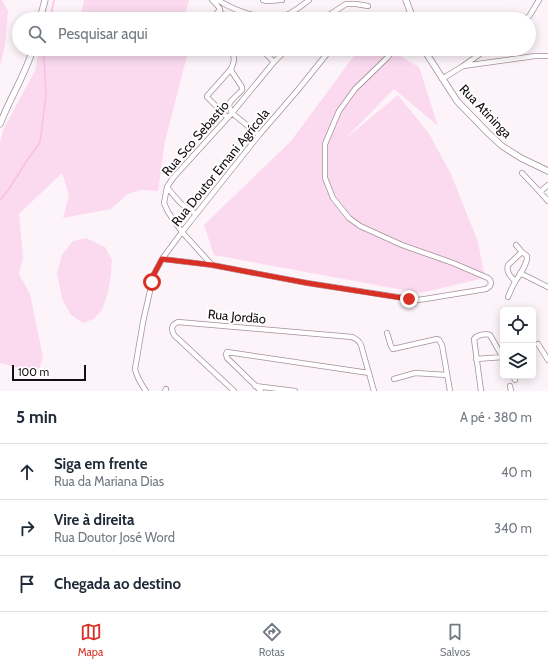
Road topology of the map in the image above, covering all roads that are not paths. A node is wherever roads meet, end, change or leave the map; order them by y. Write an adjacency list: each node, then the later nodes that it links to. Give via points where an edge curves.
1 (45, 0): 12 (street)
2 (212, 0): 11 (street, via 219,7)
3 (218, 0): 13 (street)
4 (263, 0): 5 (street)
5 (282, 0)
6 (309, 0): 14 (street)
7 (406, 0): 16 (street)
8 (539, 0): 17 (street)
9 (348, 2): 10 (street); 15 (street)
10 (368, 6)
11 (219, 11)
12 (42, 12)
13 (243, 12)
14 (291, 12)
15 (333, 12)
16 (410, 12)
17 (532, 12)
18 (30, 56): 33 (street)
19 (234, 56): 29 (street)
20 (268, 56): 27 (street)
21 (280, 56): 27 (street, Rua Sco Sebastio)
22 (325, 56): 34 (street, Rua Doutor Ernani Agrícola)
23 (389, 56): 46 (street, via 355,89 339,111 324,144 325,178 332,198 349,218 360,226 488,278 490,286 417,300)
24 (428, 56): 30 (street, Rua Atininga)
25 (477, 56): 28 (street)
26 (548, 56): 28 (street)
27 (274, 62): 31 (street, Rua Sco Sebastio)
28 (463, 66): 30 (street)
29 (231, 69): 31 (street, via 242,87 229,104); 32 (street, via 207,97)
30 (442, 79): 35 (street, Rua Atininga, via 457,101 502,146)
31 (232, 113): 32 (street, Rua Sco Sebastio); 34 (street)
32 (227, 117): 38 (street, Rua Sco Sebastio)
33 (0, 124)
34 (259, 135): 41 (street, Rua Doutor Ernani Agrícola)
35 (548, 171)
36 (522, 173): 39 (street)
37 (548, 185): 39 (street)
38 (167, 187): 41 (street, via 178,202); 42 (street, Rua Sco Sebastio, via 164,204)
39 (540, 192): 40 (street)
40 (548, 200)
41 (196, 214): 42 (street, Rua Doutor Ernani Agrícola)
42 (182, 232): 45 (street, Rua Doutor Ernani Agrícola); 46 (street, Rua Sco Sebastio)
43 (516, 245): 44 (street)
44 (522, 252): 47 (street, via 528,257); 48 (street, via 508,265 508,271)
45 (162, 259): 46 (street); 61 (street, Rua Doutor Ernani Agrícola, via 152,282 135,369)
46 (212, 265)
47 (520, 273): 48 (street); 49 (street)
48 (515, 281): 50 (street)
49 (548, 287)
50 (508, 297)
51 (387, 333): 58 (street, via 393,349 439,340)
52 (538, 344): 56 (street)
53 (500, 352): 55 (street, via 490,335 476,337)
54 (500, 357): 55 (street)
55 (476, 359): 67 (street)
56 (548, 360)
57 (369, 373): 60 (street, via 226,353 227,358); 62 (street, Rua Jordão, via 361,345 352,337 178,322 174,324 174,335); 65 (street, Rua Jordão)
58 (447, 375): 59 (street, via 415,373); 66 (street)
59 (394, 379)
60 (255, 386): 63 (street); 64 (street)
61 (146, 391)
62 (234, 391)
63 (261, 391)
64 (294, 391)
65 (374, 391)
66 (450, 391)
67 (481, 391)

